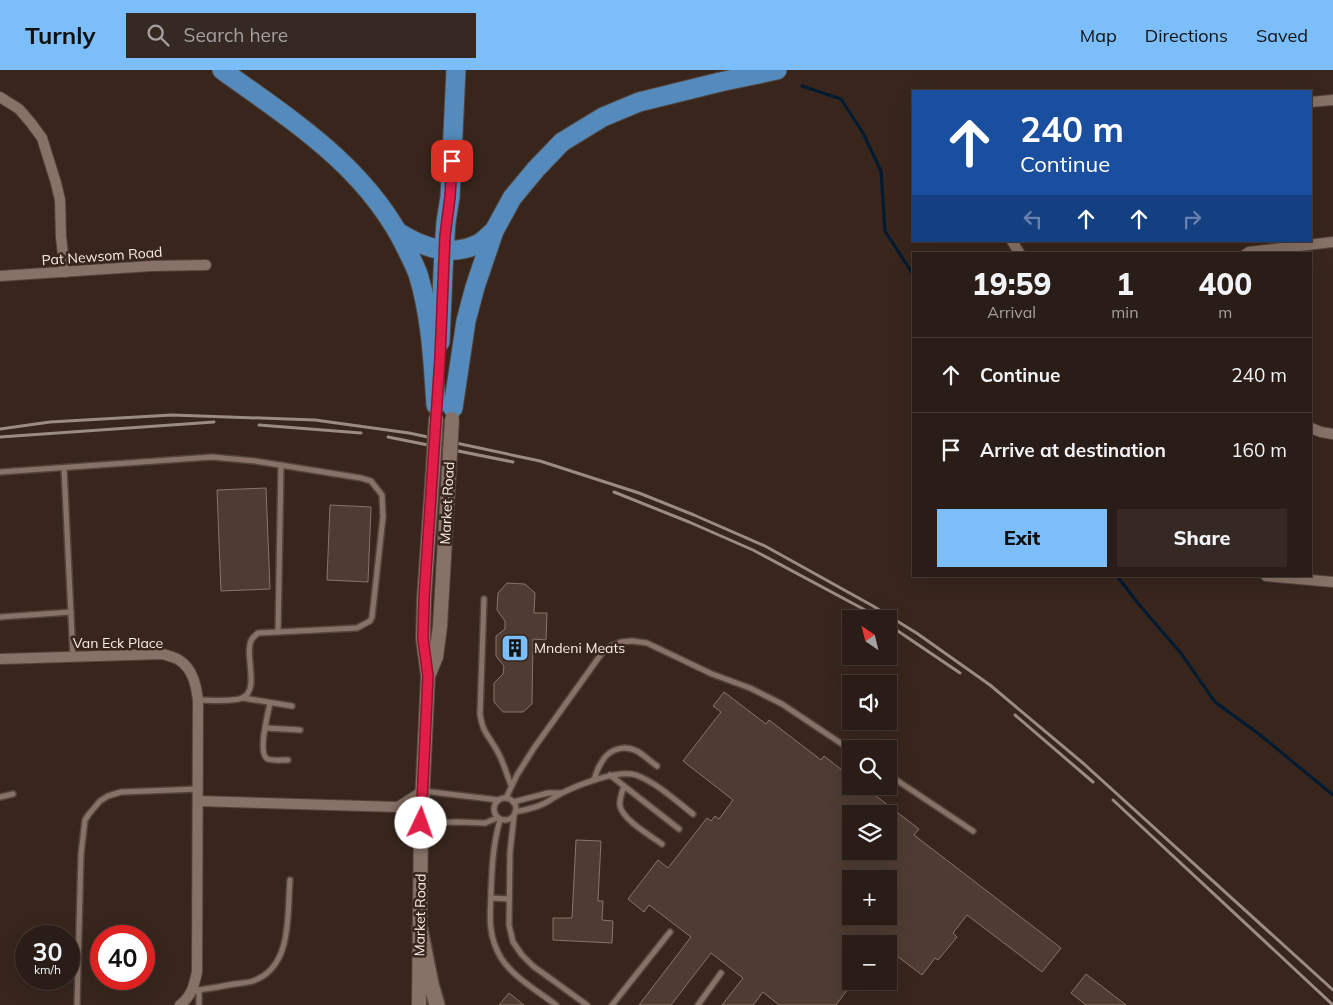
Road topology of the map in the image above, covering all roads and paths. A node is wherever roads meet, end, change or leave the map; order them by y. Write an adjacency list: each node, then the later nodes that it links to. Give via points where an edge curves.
1 (222, 70): 9 (highway, via 307,132 344,164 374,196)
2 (456, 70): 11 (highway, via 446,222)
3 (464, 70): 11 (highway, via 458,234)
4 (777, 70): 8 (highway, via 639,102 603,117 562,142 512,198)
5 (0, 97): 14 (street, via 19,109 42,138 60,200)
6 (1333, 100): 7 (street)
7 (1312, 102)
8 (494, 231): 11 (highway, via 480,243); 16 (highway, via 475,287)
9 (398, 232): 11 (highway, via 428,247); 16 (highway, via 418,272)
10 (1333, 242): 12 (street)
11 (450, 250): 16 (highway)
12 (1249, 252)
13 (206, 265): 14 (street, Pat Newsom Road)
14 (66, 272): 15 (street, Pat Newsom Road)
15 (0, 276)
16 (444, 412): 30 (street, Market Road, bridge, via 433,470 425,590 423,639); 30 (street, Market Road, bridge, via 449,470 440,626 436,658)
17 (1312, 428): 18 (street)
18 (1333, 434)
19 (281, 465): 20 (lane, via 212,457); 27 (lane); 27 (lane, via 371,481 382,495 383,517 370,621 357,628)
20 (64, 468): 21 (lane); 25 (lane)
21 (0, 472)
22 (1277, 577): 23 (street)
23 (1333, 582)
24 (484, 599): 43 (lane, via 480,714 484,731 496,747)
25 (71, 612): 26 (lane); 28 (lane)
26 (0, 617)
27 (278, 632): 31 (lane, via 258,633 253,637 250,644 251,687)
28 (73, 657): 29 (street, Van Eck Place); 32 (street, Van Eck Place, via 164,654 179,660 189,670 196,683)
29 (0, 659)
30 (428, 676): 46 (street, Market Road)
31 (243, 698): 32 (lane); 33 (lane)
32 (198, 700): 45 (street, Van Eck Place)
33 (270, 702): 34 (lane); 35 (lane)
34 (292, 706)
35 (266, 728): 36 (lane); 38 (lane, via 265,757)
36 (300, 730)
37 (842, 744): 43 (lane, via 782,704 750,688 712,674 648,643 632,640 611,646 602,653)
38 (288, 760)
39 (657, 766): 41 (lane, via 638,752 620,748 605,756)
40 (610, 776): 41 (lane); 44 (lane); 56 (lane, via 634,774 654,784)
41 (594, 780): 47 (lane)
42 (897, 780): 60 (lane)
43 (511, 785): 50 (lane)
44 (624, 786): 59 (lane); 61 (lane, via 620,805 623,813)
45 (198, 789): 52 (street, Van Eck Place); 69 (lane, via 121,792 100,801 85,820 81,854)
46 (423, 791): 51 (lane); 54 (street); 58 (street, Market Road)
47 (562, 793): 53 (lane, via 542,794); 55 (lane, via 544,804)
48 (14, 794): 49 (lane)
49 (0, 796)
50 (506, 798): 51 (lane); 53 (lane)
51 (499, 800): 57 (lane, via 494,806)
52 (198, 801): 54 (street); 68 (street, Van Eck Place)
53 (513, 802): 55 (lane)
54 (398, 807): 58 (street)
55 (515, 814): 57 (lane, via 508,820); 64 (lane)
56 (694, 814)
57 (498, 819): 58 (lane, via 485,823); 63 (lane)
58 (421, 823): 65 (street, Market Road)
59 (680, 829)
60 (973, 831)
61 (662, 844)
62 (290, 880): 68 (lane, via 286,940 278,961 270,971 252,982)
63 (491, 898): 64 (lane); 74 (lane, via 493,941 502,958 522,980)
64 (509, 899): 75 (lane, via 509,925 517,949 533,966)
65 (420, 929): 72 (street, Market Road); 73 (main road)
66 (670, 932): 76 (lane)
67 (721, 973): 77 (lane)
68 (196, 991): 70 (street, Van Eck Place); 71 (lane)
69 (77, 1005)
70 (180, 1005)
71 (199, 1005)
72 (419, 1005)
73 (437, 1005)
74 (556, 1005)
75 (587, 1005)
76 (612, 1005)
77 (698, 1005)

